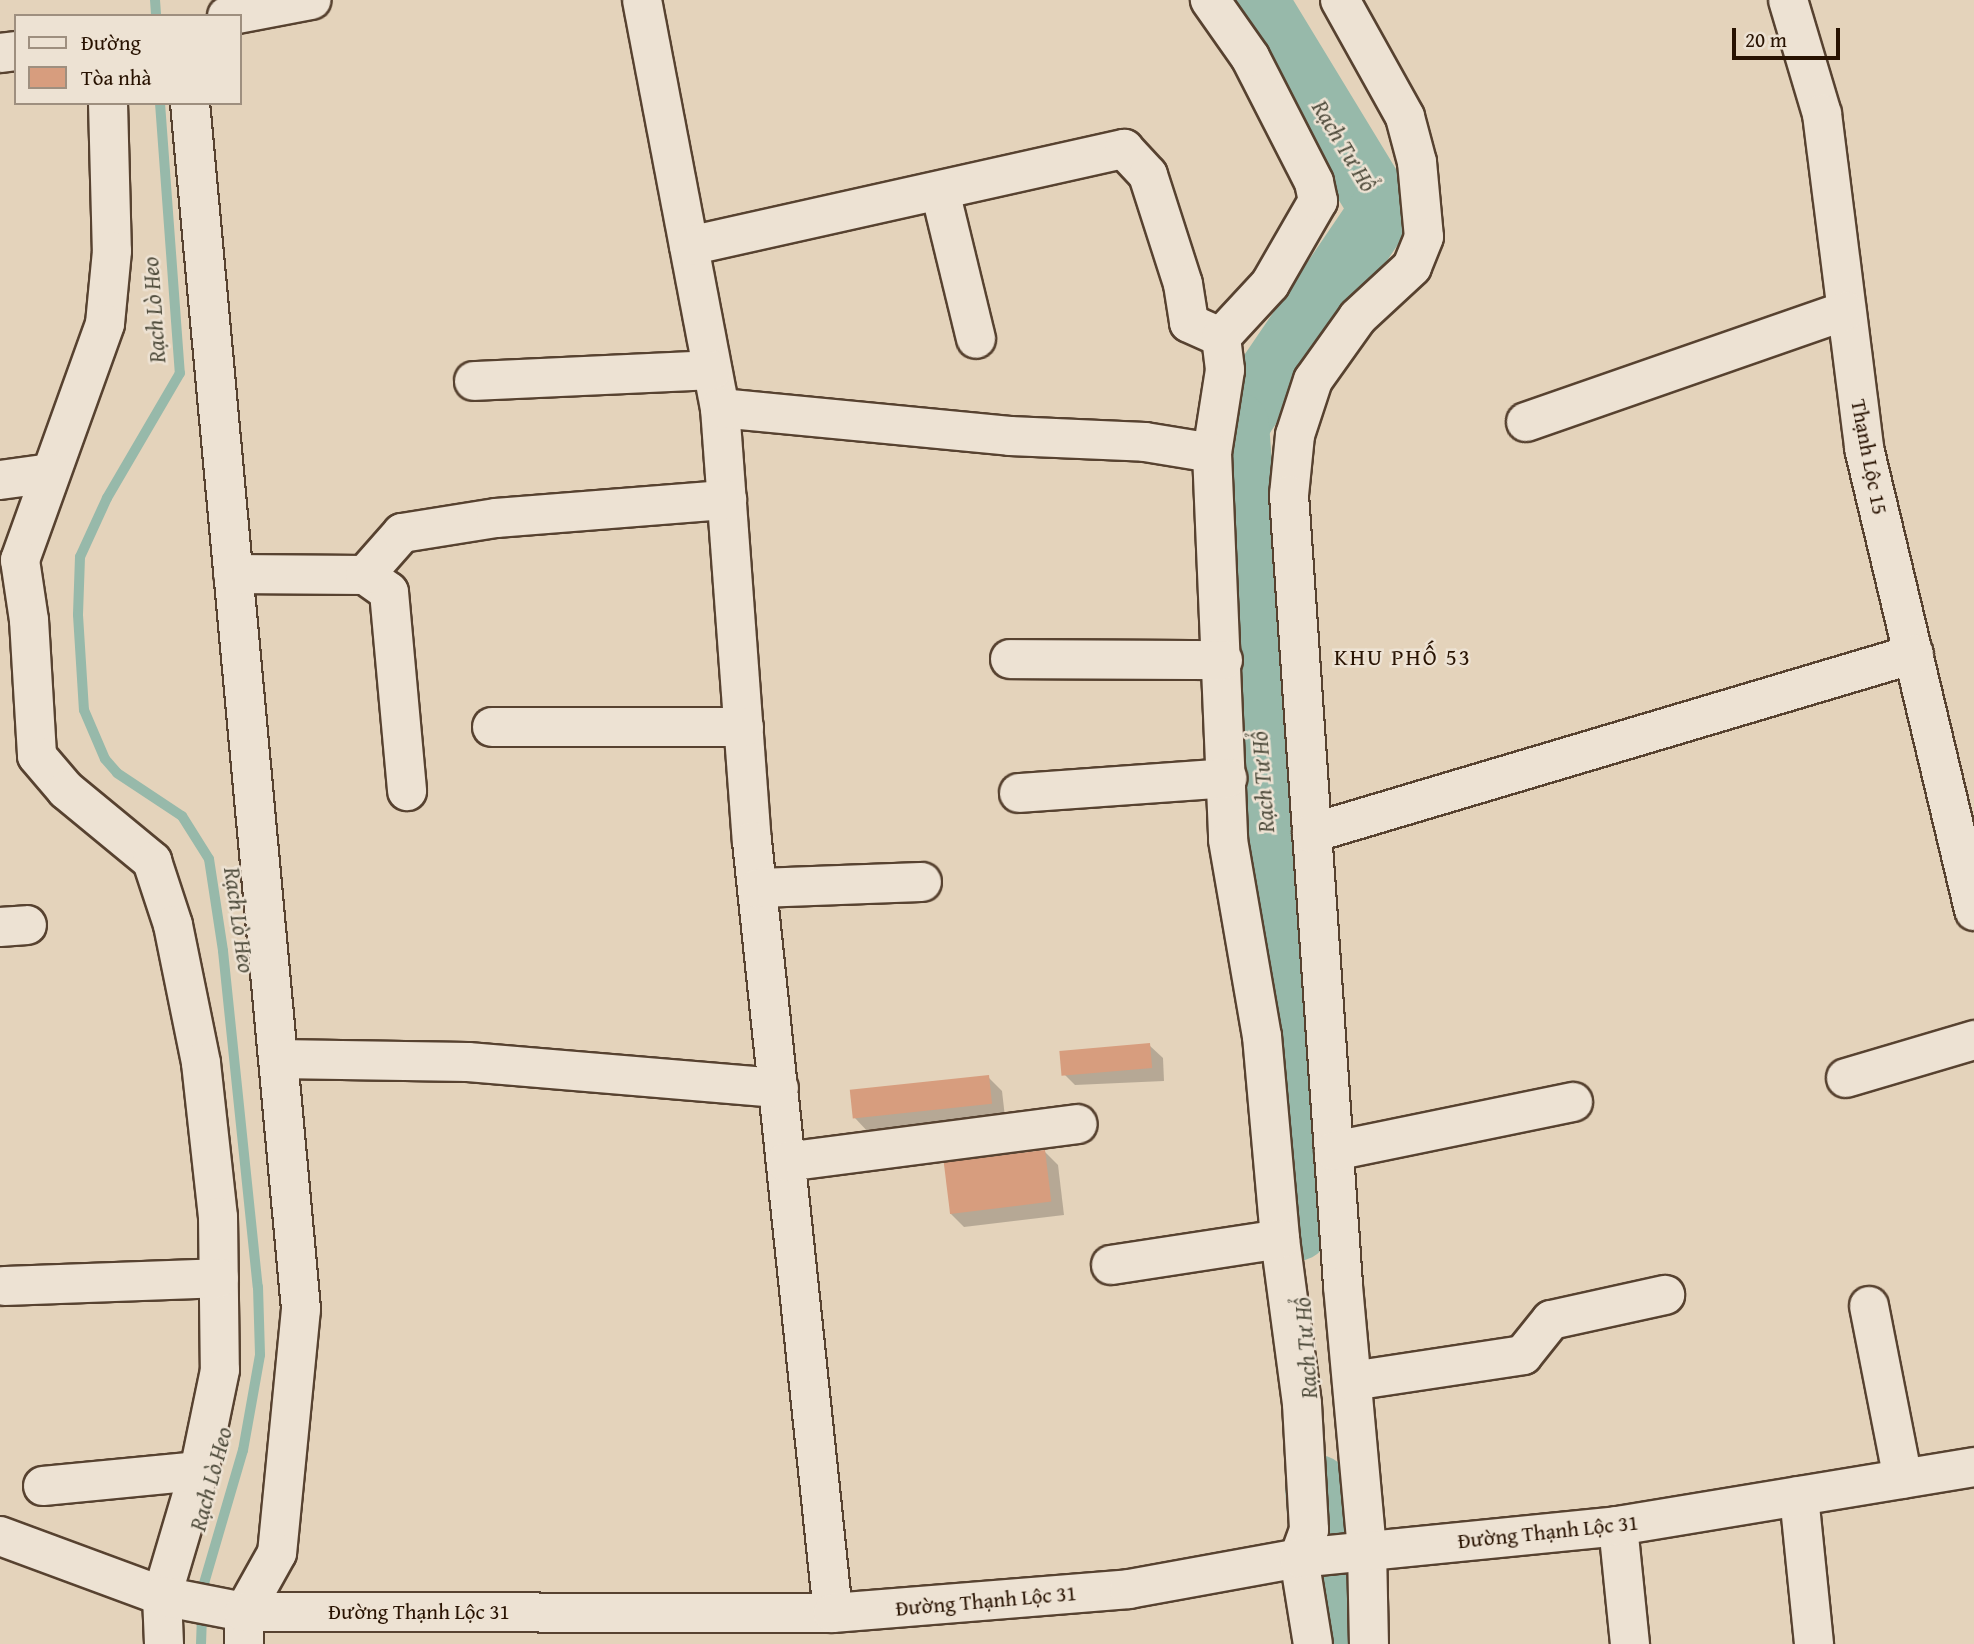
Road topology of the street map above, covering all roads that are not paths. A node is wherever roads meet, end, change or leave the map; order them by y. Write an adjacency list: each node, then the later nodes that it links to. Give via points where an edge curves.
1 (311, 0): 6 (street)
2 (642, 0): 10 (street)
3 (1210, 0): 12 (street, via 1250,57 1314,182 1318,201 1270,284)
4 (1340, 0): 32 (street, via 1405,117 1417,162 1424,237 1412,267 1358,317 1312,380 1296,435 1289,495)
5 (1787, 0): 11 (street, Thạnh Lộc 15, via 1822,114)
6 (238, 14)
7 (108, 105): 19 (street, via 112,251 105,324)
8 (190, 105): 22 (street)
9 (940, 191): 10 (street); 12 (street, via 1124,149 1148,175 1183,284 1189,323); 13 (street)
10 (689, 246): 14 (street)
11 (1845, 311): 17 (street); 24 (street, Thạnh Lộc 15, via 1864,448)
12 (1221, 337): 18 (street, via 1224,370)
13 (976, 339)
14 (712, 370): 15 (street); 16 (street)
15 (474, 381)
16 (720, 408): 18 (street, via 1010,436 1145,442); 21 (street)
17 (1526, 422)
18 (1212, 453): 26 (street)
19 (51, 473): 20 (street); 46 (street, via 20,560 29,620 37,756 66,790 152,861 173,925 201,1063 218,1217)
20 (0, 480)
21 (727, 500): 23 (street, via 496,519 402,533); 28 (street)
22 (233, 574): 23 (street); 37 (street)
23 (365, 575): 30 (street, via 389,592)
24 (1913, 654): 32 (street); 35 (street, Thạnh Lộc 15)
25 (1010, 659): 26 (street)
26 (1223, 660): 29 (street)
27 (492, 727): 28 (street)
28 (744, 727): 34 (street)
29 (1227, 778): 31 (street); 44 (street, via 1228,840 1262,1036)
30 (407, 791)
31 (1019, 793)
32 (1312, 833): 42 (street)
33 (922, 882): 34 (street)
34 (758, 888): 39 (street)
35 (1973, 903)
36 (1974, 1040): 38 (street)
37 (278, 1059): 39 (street, via 468,1062); 62 (street, via 301,1309 277,1553)
38 (1846, 1078)
39 (779, 1088): 43 (street)
40 (1573, 1102): 42 (street)
41 (1078, 1124): 43 (street)
42 (1334, 1151): 50 (street)
43 (786, 1162): 61 (street)
44 (1280, 1239): 45 (street); 59 (street, via 1302,1404 1309,1530)
45 (1111, 1265)
46 (219, 1278): 47 (street); 52 (street, via 220,1370)
47 (4, 1286)
48 (1665, 1295): 50 (street, via 1551,1320 1523,1355)
49 (1869, 1306): 53 (street)
50 (1352, 1381): 58 (street)
51 (1974, 1467): 53 (street, Đường Thạnh Lộc 31)
52 (199, 1471): 54 (street); 60 (street)
53 (1903, 1479): 55 (street, Đường Thạnh Lộc 31)
54 (43, 1486)
55 (1799, 1496): 56 (street, Đường Thạnh Lộc 31); 67 (street)
56 (1618, 1525): 58 (street, Đường Thạnh Lộc 31); 66 (street)
57 (0, 1536): 60 (street, Đường Thạnh Lộc 31)
58 (1361, 1552): 59 (street, Đường Thạnh Lộc 31); 65 (street)
59 (1306, 1558): 61 (street, Đường Thạnh Lộc 31, via 1129,1589); 64 (street)
60 (170, 1597): 62 (street, Đường Thạnh Lộc 31); 63 (street)
61 (833, 1613): 62 (street, Đường Thạnh Lộc 31)
62 (238, 1621)
63 (164, 1644)
64 (1313, 1644)
65 (1369, 1644)
66 (1630, 1644)
67 (1814, 1644)

